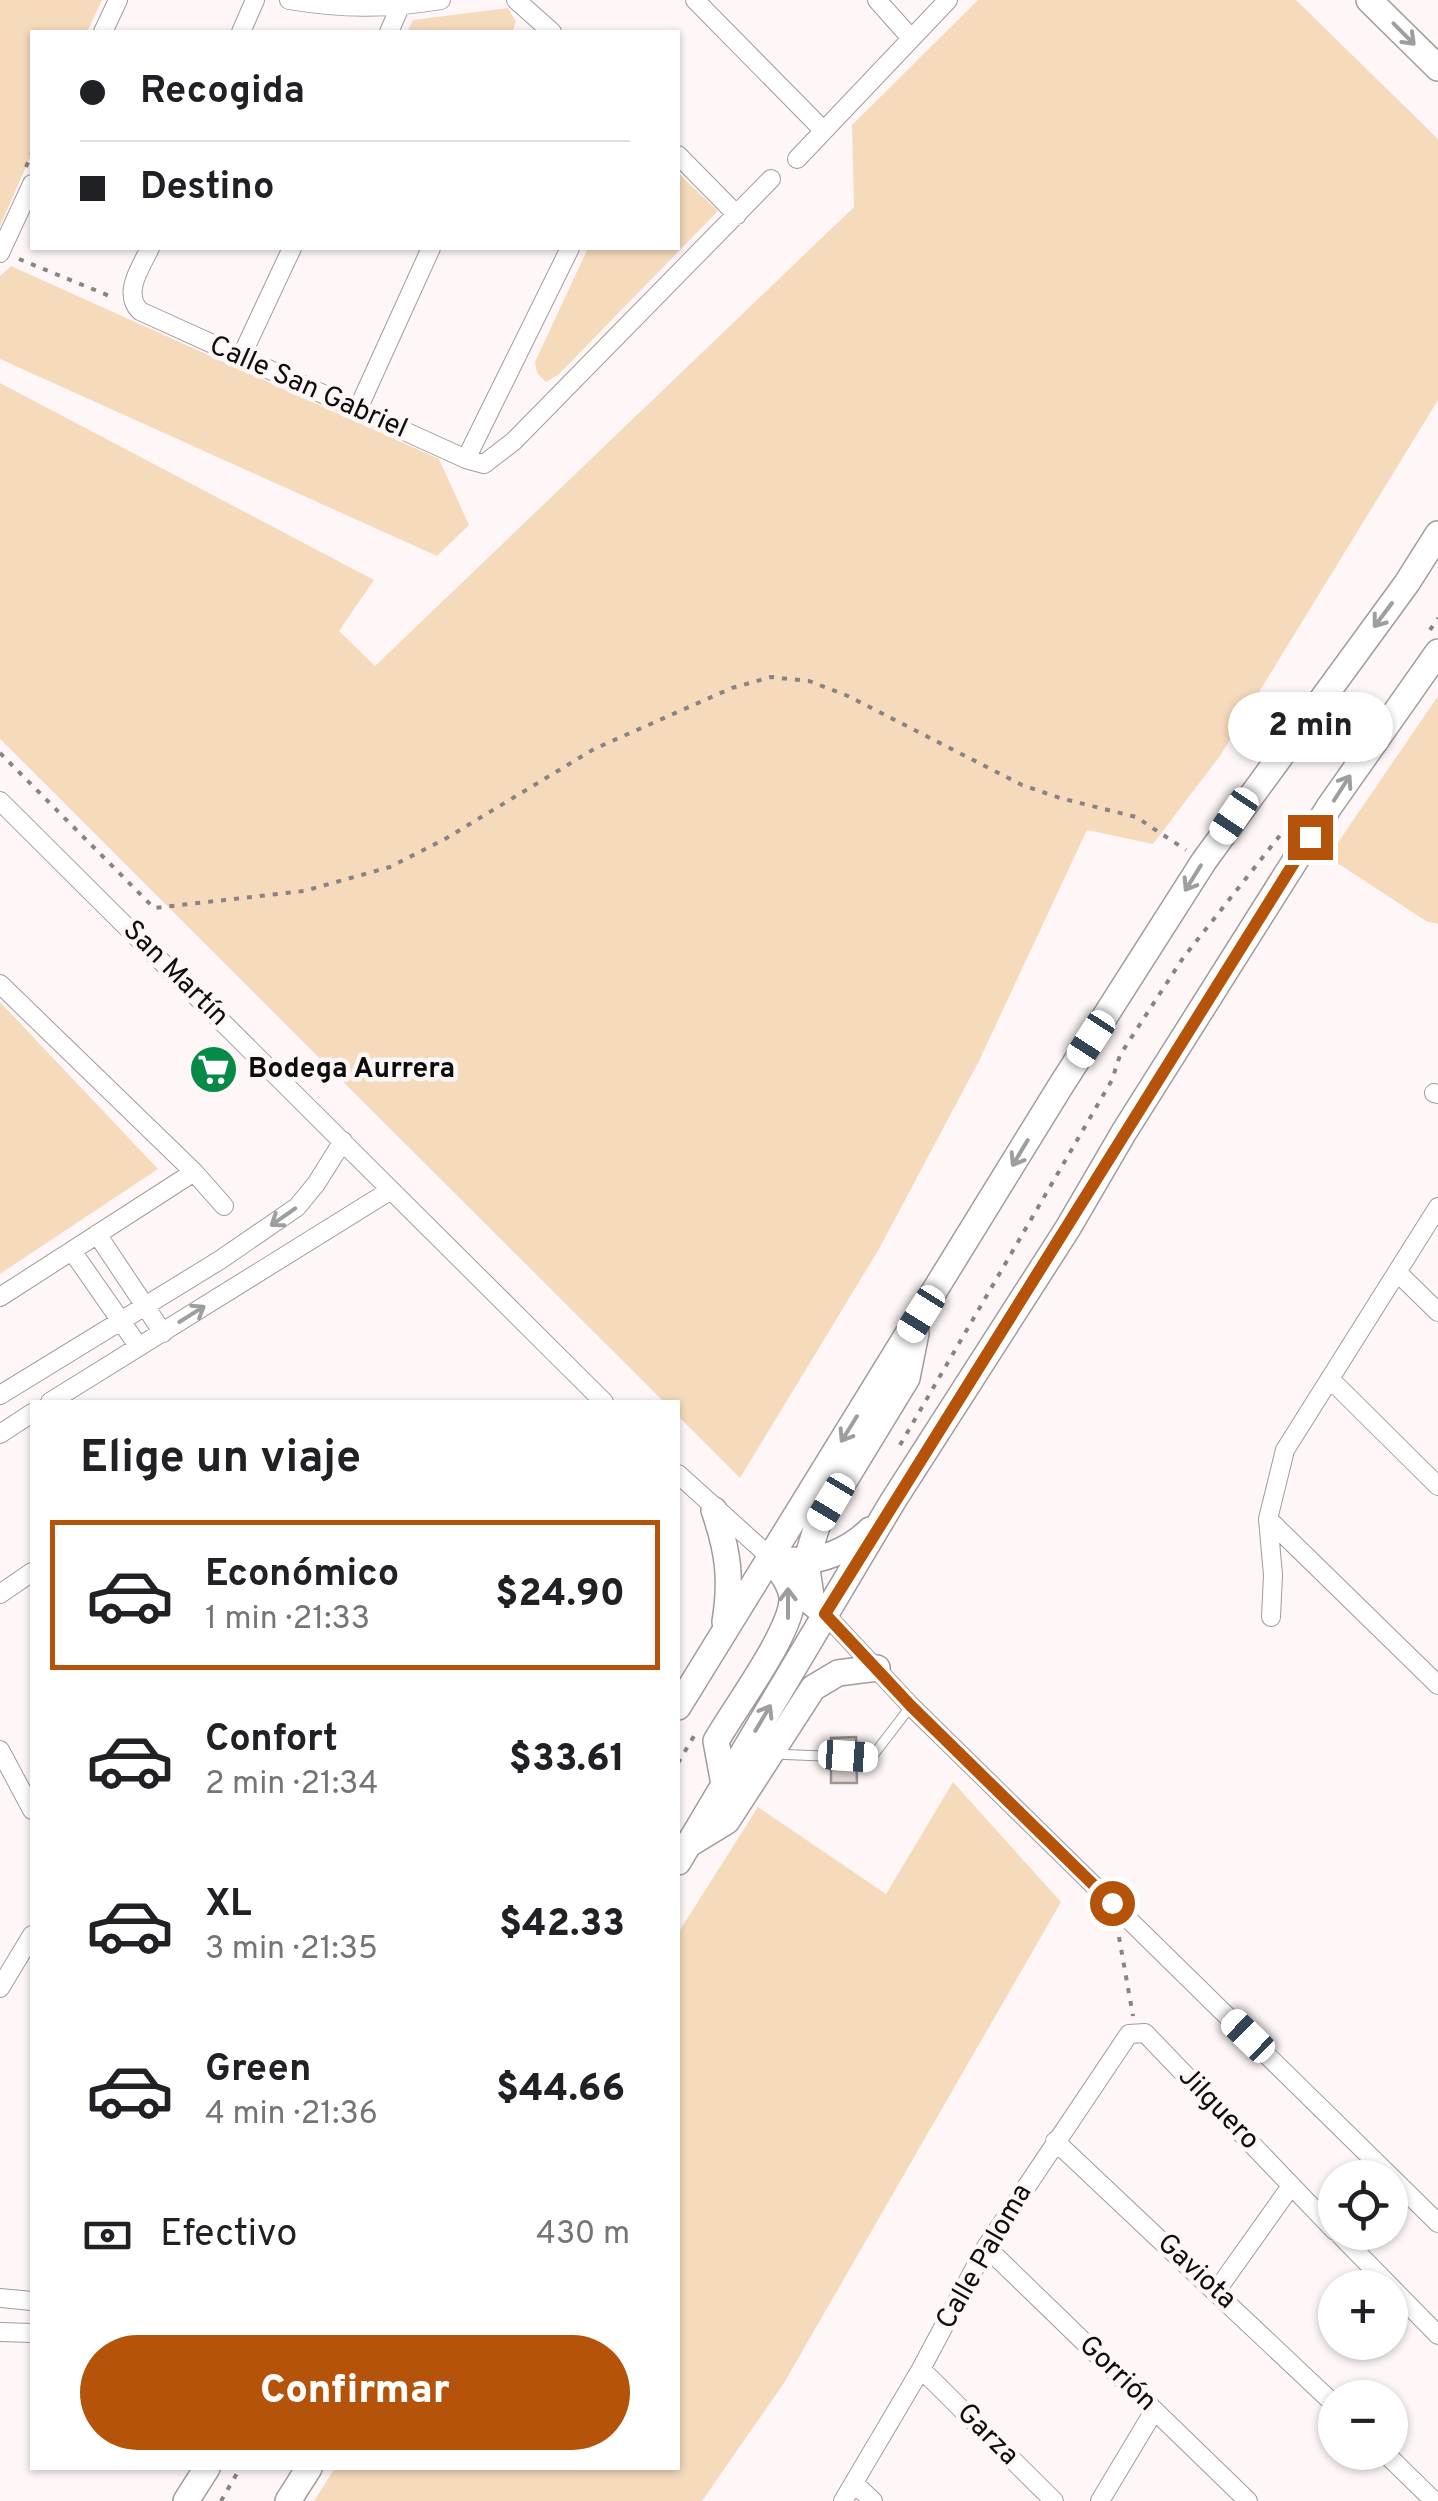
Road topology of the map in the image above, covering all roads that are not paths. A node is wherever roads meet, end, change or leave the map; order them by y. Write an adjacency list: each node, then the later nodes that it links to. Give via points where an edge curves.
1 (118, 0): 12 (street)
2 (255, 0): 13 (street)
3 (289, 0): 10 (street)
4 (438, 0): 10 (street)
5 (516, 0): 11 (street)
6 (695, 0): 17 (street)
7 (877, 0): 15 (street)
8 (948, 0): 15 (street)
9 (1369, 0): 16 (main road, one-way to 16)
10 (400, 7): 14 (street)
11 (533, 25)
12 (104, 30)
13 (242, 30)
14 (390, 30)
15 (910, 37): 17 (street)
16 (1438, 68)
17 (823, 130): 19 (street)
18 (680, 156): 22 (street)
19 (797, 159)
20 (771, 179): 22 (street)
21 (30, 188): 27 (street)
22 (737, 215): 30 (street, via 514,441)
23 (149, 250): 28 (street, Calle San Gabriel, via 133,286 135,306)
24 (291, 250): 28 (street)
25 (431, 250): 29 (street)
26 (569, 250): 30 (street)
27 (0, 252)
28 (241, 357): 29 (street, Calle San Gabriel)
29 (357, 411): 30 (street, Calle San Gabriel)
30 (475, 462)
31 (1438, 534): 46 (main road, one-way to 46, via 1204,861)
32 (1438, 652): 61 (main road, one-way to 32, via 1329,808)
33 (0, 801): 35 (street, San Martín)
34 (0, 984): 36 (street)
35 (343, 1141): 37 (street, San Martín); 44 (street, one-way to 44, via 297,1207)
36 (194, 1172): 38 (street); 40 (street)
37 (391, 1190): 48 (street, one-way to 37); 53 (street, San Martín)
38 (224, 1206)
39 (1438, 1206): 42 (street)
40 (98, 1234): 41 (street); 44 (street)
41 (72, 1251): 43 (street); 47 (street)
42 (1397, 1272): 45 (street); 50 (street)
43 (0, 1297)
44 (145, 1304): 47 (street); 48 (street)
45 (1438, 1312)
46 (921, 1314): 58 (main road, via 907,1378); 62 (main road, one-way to 62)
47 (120, 1320): 49 (street); 51 (street)
48 (162, 1333): 49 (street)
49 (139, 1347): 52 (street)
50 (1330, 1379): 57 (street); 60 (street, via 1285,1450)
51 (0, 1394)
52 (53, 1400)
53 (602, 1400)
54 (30, 1415): 55 (street)
55 (0, 1434)
56 (680, 1476): 59 (street)
57 (1438, 1486)
58 (831, 1502): 61 (main road, via 833,1520 849,1533); 63 (main road)
59 (714, 1510): 62 (street); 68 (main road, via 728,1550)
60 (1268, 1519): 67 (street); 70 (street)
61 (878, 1522): 63 (main road, via 858,1542); 66 (main road)
62 (769, 1556): 63 (main road); 68 (main road); 75 (main road, one-way to 62, via 716,1741 788,1623 790,1588)
63 (806, 1562): 66 (main road, via 812,1603)
64 (30, 1573): 65 (street)
65 (0, 1594)
66 (825, 1614): 69 (street); 75 (main road, one-way to 66)
67 (1271, 1617)
68 (724, 1631): 71 (main road)
69 (876, 1668): 72 (street); 74 (main road, via 838,1673 813,1688)
70 (1438, 1685)
71 (680, 1704)
72 (911, 1706): 74 (lane, via 871,1758); 84 (street)
73 (0, 1750): 76 (street)
74 (770, 1754): 77 (main road, via 726,1821)
75 (724, 1784): 77 (main road)
76 (30, 1806)
77 (682, 1854)
78 (30, 1937): 79 (street)
79 (0, 1988)
80 (1140, 2032): 81 (street, Calle Paloma, via 1124,2038); 82 (street, Jilguero)
81 (1055, 2141): 85 (street, Calle Paloma); 87 (street, Gaviota)
82 (1290, 2186): 83 (street, Jilguero); 87 (street)
83 (1318, 2214)
84 (1438, 2224)
85 (986, 2248): 93 (street, Calle Paloma); 95 (street, Gorrión)
86 (1354, 2250): 92 (street, Jilguero)
87 (1216, 2290): 94 (street, Gaviota)
88 (0, 2298): 89 (street)
89 (30, 2301)
90 (0, 2332): 91 (street)
91 (30, 2333)
92 (1438, 2335)
93 (921, 2369): 99 (street, Calle Paloma); 104 (street, Garza)
94 (1318, 2389)
95 (1154, 2411): 105 (street); 106 (street, Gorrión)
96 (206, 2470): 100 (main road)
97 (308, 2470): 101 (main road)
98 (1402, 2470): 107 (street)
99 (854, 2482): 102 (street, Calle Paloma); 103 (street)
100 (186, 2501)
101 (288, 2501)
102 (843, 2501)
103 (873, 2501)
104 (1054, 2501)
105 (1100, 2501)
106 (1248, 2501)
107 (1434, 2501)

